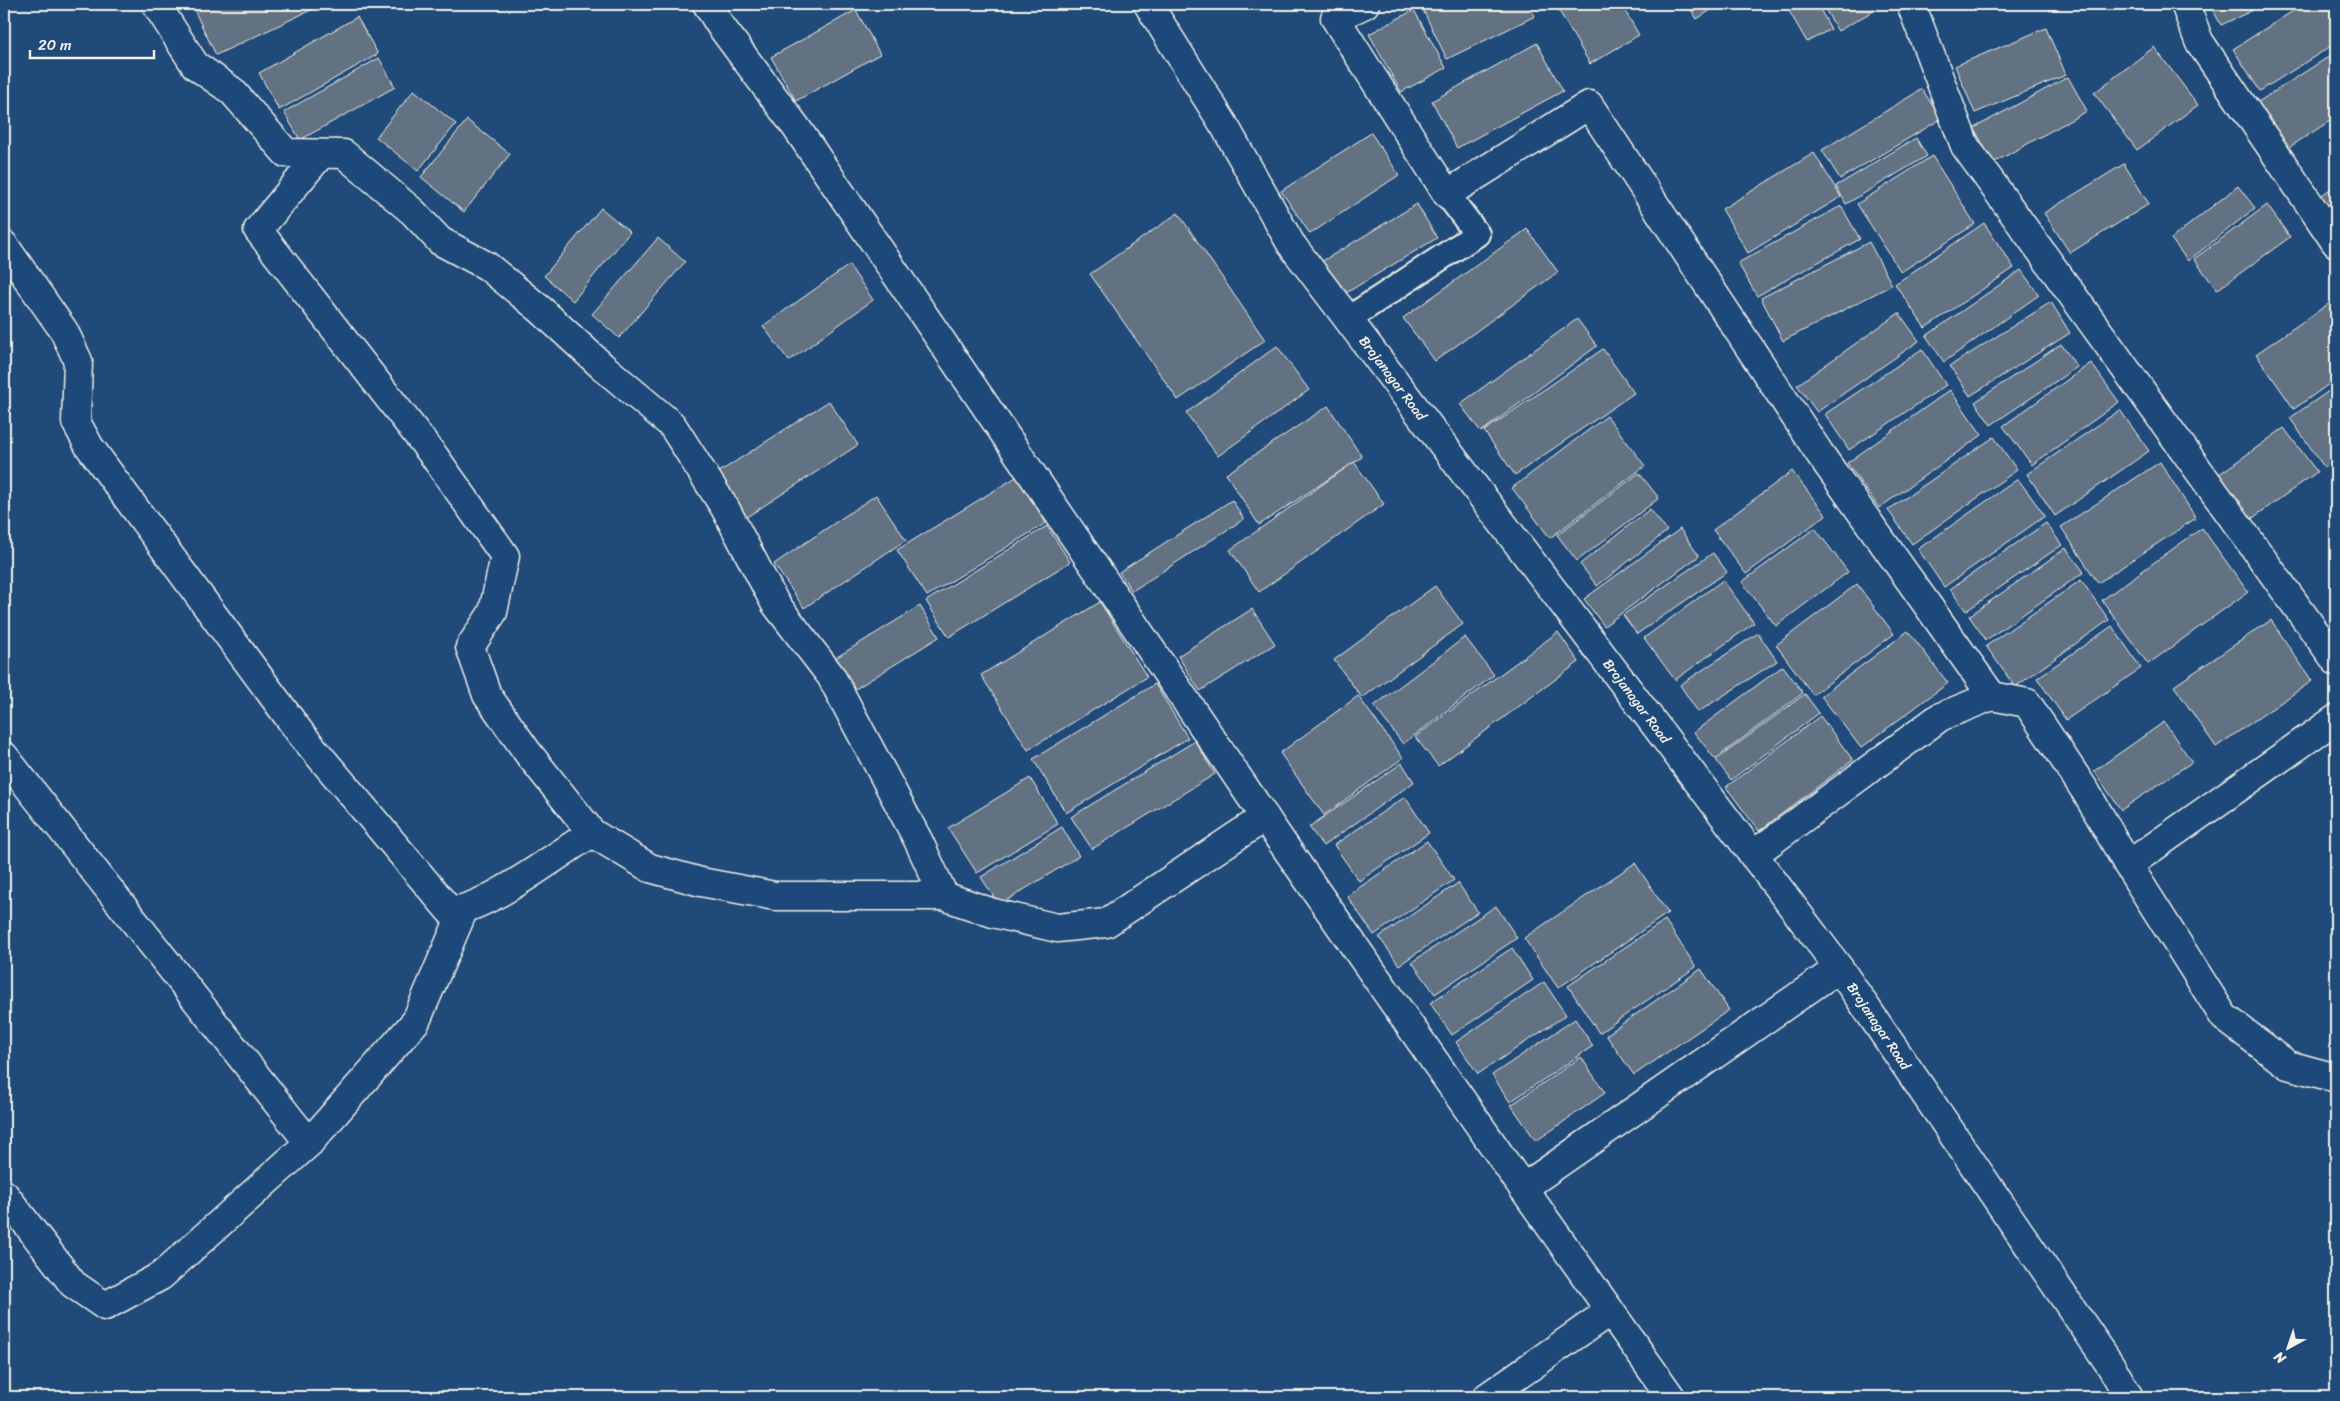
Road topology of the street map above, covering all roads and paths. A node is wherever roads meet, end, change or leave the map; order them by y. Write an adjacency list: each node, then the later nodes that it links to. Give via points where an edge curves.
1 (156, 4): 7 (street, via 195,65 232,90 286,153)
2 (706, 4): 16 (street, via 796,127)
3 (1148, 4): 11 (street, Brajanagar Road, via 1224,125 1291,244)
4 (1365, 4): 8 (street, via 1335,18)
5 (1910, 4): 12 (street, via 1966,146)
6 (2185, 4): 9 (street, via 2199,41)
7 (321, 154): 17 (street, via 258,230 434,456 505,556 493,612 470,647 487,696); 20 (street, via 344,154 413,212 440,241 487,266 672,424 725,508 775,603 831,676)
8 (1447, 194): 11 (lane, via 1477,234); 13 (street, via 1589,105 1820,454)
9 (2336, 243)
10 (4, 245): 21 (street, via 64,331 78,361 76,422 89,446 301,734 450,911)
11 (1348, 319): 18 (street, Brajanagar Road)
12 (2336, 661)
13 (1992, 696): 18 (street, via 1940,718); 19 (street, via 2026,703 2086,792)
14 (2336, 719): 19 (street)
15 (4, 756): 24 (street)
16 (1265, 818): 20 (street, via 1106,923 1058,928 993,913); 25 (street)
17 (592, 832): 20 (street, via 650,868 701,882 775,896); 21 (street, via 500,892)
18 (1753, 855): 22 (street, Brajanagar Road)
19 (2128, 865): 23 (street, via 2224,1017 2288,1065)
20 (944, 896)
21 (463, 911): 24 (street, via 416,1021)
22 (1839, 968): 25 (street); 30 (street, Brajanagar Road, via 2112,1366)
23 (2336, 1078)
24 (309, 1143): 26 (street, via 161,1276 105,1306 74,1284)
25 (1523, 1188): 27 (street)
26 (4, 1194)
27 (1610, 1311): 28 (street); 29 (street)
28 (1487, 1397)
29 (1671, 1397)
30 (2129, 1397)

